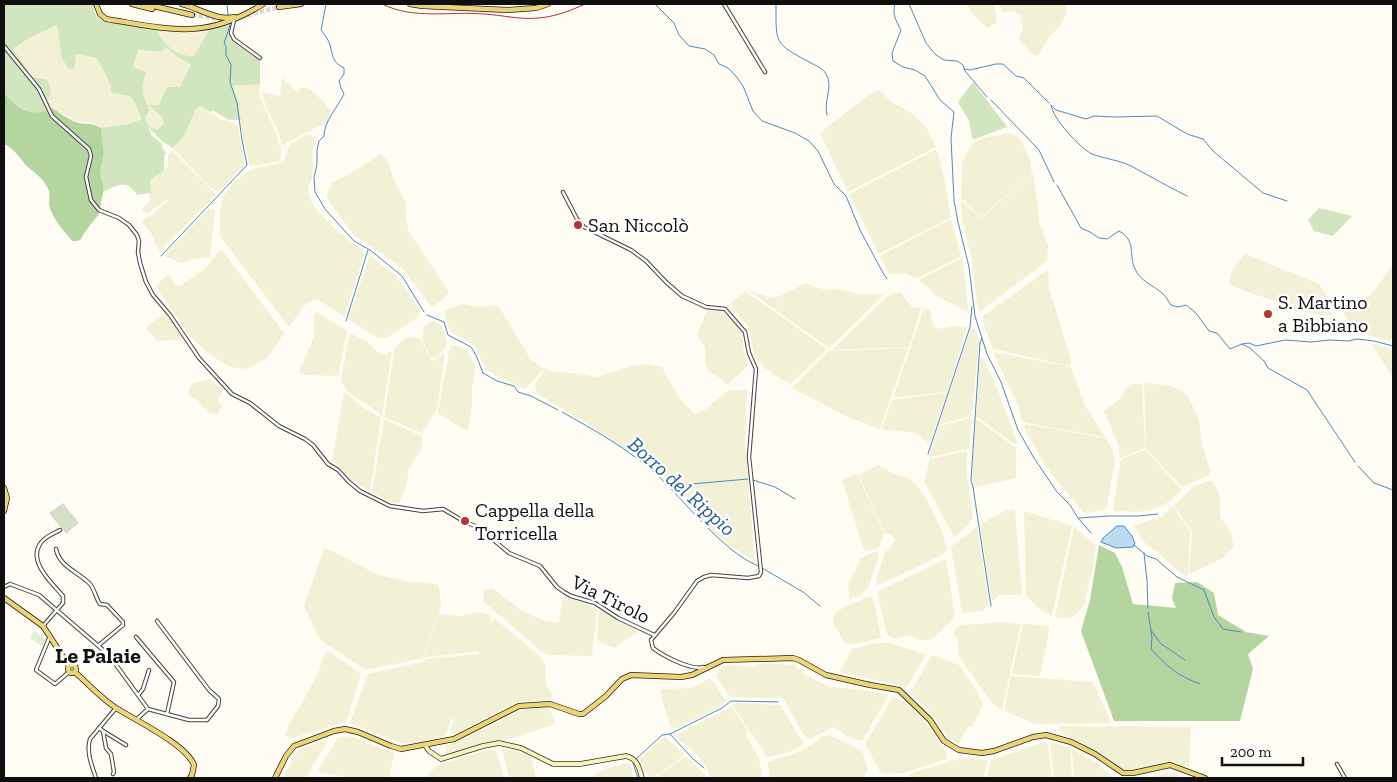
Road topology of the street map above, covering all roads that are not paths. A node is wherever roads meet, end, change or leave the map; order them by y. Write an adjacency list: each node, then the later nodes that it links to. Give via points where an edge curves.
1 (96, 4): 17 (main road)
2 (100, 4): 17 (main road, via 100,13)
3 (132, 4): 14 (main road)
4 (145, 4): 14 (main road)
5 (182, 4): 16 (main road, via 221,18)
6 (262, 4): 16 (main road)
7 (302, 4): 13 (main road)
8 (410, 4): 12 (main road)
9 (414, 4): 12 (main road)
10 (548, 4): 12 (main road, via 508,10)
11 (724, 4): 21 (street)
12 (422, 6)
13 (279, 7)
14 (179, 13): 15 (main road)
15 (192, 15)
16 (244, 15): 18 (main road)
17 (106, 19): 18 (main road, via 172,29 206,28)
18 (231, 21): 20 (street, via 234,39)
19 (4, 46): 33 (street, Via Tirolo, via 38,89 52,116 89,149 91,156 86,178 90,200 99,210 129,225 137,235 140,263 153,295 199,358 232,394 313,445 328,464 360,491 390,506 423,511 443,509 478,527 509,552 540,566 566,593 596,604)
20 (260, 58)
21 (765, 72)
22 (562, 192): 33 (street, via 584,227 631,250 682,296 706,307 726,309 745,332 756,369 749,457 761,572 748,578 711,575 697,581 674,614)
23 (4, 488): 24 (main road, via 7,498)
24 (4, 511)
25 (60, 530): 29 (street, via 40,544 36,552 37,561 63,596)
26 (56, 549): 35 (street, via 65,566 94,588 100,604 107,605 123,622)
27 (4, 587): 29 (street, via 10,584 38,595)
28 (4, 598): 31 (main road)
29 (56, 610): 31 (street); 35 (street)
30 (157, 621): 44 (street, via 219,699 218,706 207,720 189,720)
31 (43, 626): 32 (main road)
32 (50, 635): 36 (main road); 39 (street, via 36,670 55,684)
33 (654, 635): 37 (street, via 651,644 657,651 685,664)
34 (136, 637): 44 (street, via 174,682)
35 (99, 645): 41 (street)
36 (69, 666): 39 (main road); 40 (main road, via 75,666)
37 (706, 668): 49 (main road, via 681,677 631,675 622,679 583,714 550,704 519,706 460,736); 56 (main road, via 723,660 792,658 826,676 899,690 930,720 944,741 959,750 994,751 1046,735 1095,754 1123,773 1170,765)
38 (149, 670): 41 (street)
39 (69, 672): 40 (main road)
40 (75, 672): 42 (main road)
41 (139, 694): 43 (street)
42 (116, 707): 45 (main road); 46 (street)
43 (148, 708): 44 (street); 45 (street)
44 (167, 714)
45 (137, 719): 53 (main road, via 188,756 194,765)
46 (99, 728): 47 (street); 52 (street, via 88,745)
47 (103, 731): 48 (street); 51 (street, via 106,748 111,754)
48 (126, 745)
49 (425, 745): 54 (main road, via 401,749 358,732 334,731 294,746); 55 (main road, via 429,752 441,759 499,743 521,748 553,764 580,764 626,756 637,762)
50 (1336, 764): 57 (street)
51 (113, 774)
52 (96, 778)
53 (190, 778)
54 (276, 778)
55 (642, 778)
56 (1205, 778)
57 (1345, 778)

